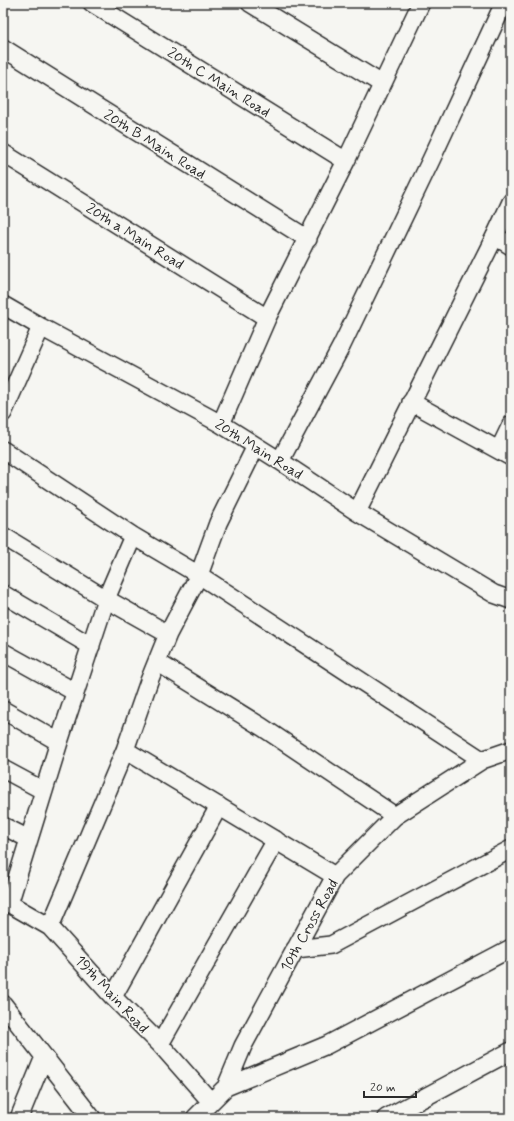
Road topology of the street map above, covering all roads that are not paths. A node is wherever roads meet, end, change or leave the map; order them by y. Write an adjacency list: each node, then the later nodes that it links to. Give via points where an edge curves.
1 (92, 3): 8 (street, 20th C Main Road)
2 (250, 3): 6 (street)
3 (421, 3): 6 (street)
4 (504, 3): 23 (street, via 342,345)
5 (3, 48): 11 (street, 20th B Main Road)
6 (382, 84): 8 (street)
7 (3, 153): 14 (street, 20th a Main Road)
8 (346, 161): 11 (street)
9 (511, 202): 10 (street)
10 (495, 236): 12 (street); 16 (street)
11 (308, 239): 14 (street)
12 (511, 246)
13 (3, 305): 15 (street, 20th Main Road)
14 (267, 318): 18 (street)
15 (41, 327): 17 (street); 18 (street, 20th Main Road)
16 (411, 402): 22 (street); 24 (street)
17 (3, 413)
18 (221, 424): 20 (street, 20th Main Road)
19 (511, 425): 22 (street)
20 (256, 446): 23 (street, 20th Main Road); 27 (street, via 218,523)
21 (3, 450): 26 (street)
22 (505, 454)
23 (280, 461): 24 (street, 20th Main Road)
24 (357, 512): 30 (street, 20th Main Road, via 494,594)
25 (3, 536): 29 (street)
26 (133, 536): 27 (street); 29 (street)
27 (199, 575): 31 (street); 40 (street)
28 (3, 594): 32 (street)
29 (106, 599): 31 (street); 32 (street)
30 (511, 600)
31 (168, 634): 34 (street)
32 (90, 646): 35 (street)
33 (3, 652): 35 (street)
34 (157, 662): 38 (street); 44 (street, via 262,727)
35 (75, 692): 37 (street)
36 (3, 710): 37 (street)
37 (59, 742): 42 (street)
38 (125, 750): 43 (street); 51 (street)
39 (511, 750): 40 (street, 10th Cross Road)
40 (482, 760): 44 (street, 10th Cross Road)
41 (3, 769): 42 (street)
42 (44, 791): 46 (street)
43 (218, 806): 47 (street); 54 (street)
44 (395, 816): 49 (street, 10th Cross Road)
45 (3, 826): 46 (street)
46 (29, 839): 50 (street)
47 (276, 840): 49 (street); 56 (street)
48 (511, 849): 53 (street, via 331,945)
49 (335, 876): 53 (street, 10th Cross Road)
50 (6, 902): 51 (street, 19th Main Road)
51 (50, 927): 54 (street, 19th Main Road)
52 (511, 948): 59 (street, via 327,1045)
53 (295, 949): 59 (street, 10th Cross Road, via 243,1046)
54 (114, 997): 56 (street, 19th Main Road)
55 (4, 1012): 58 (street)
56 (160, 1044): 60 (street, 19th Main Road)
57 (511, 1051): 64 (street)
58 (44, 1058): 61 (street); 62 (street)
59 (226, 1087): 60 (street, 10th Cross Road)
60 (211, 1102): 63 (street, 10th Cross Road)
61 (18, 1118)
62 (92, 1118)
63 (195, 1118)
64 (386, 1118)

